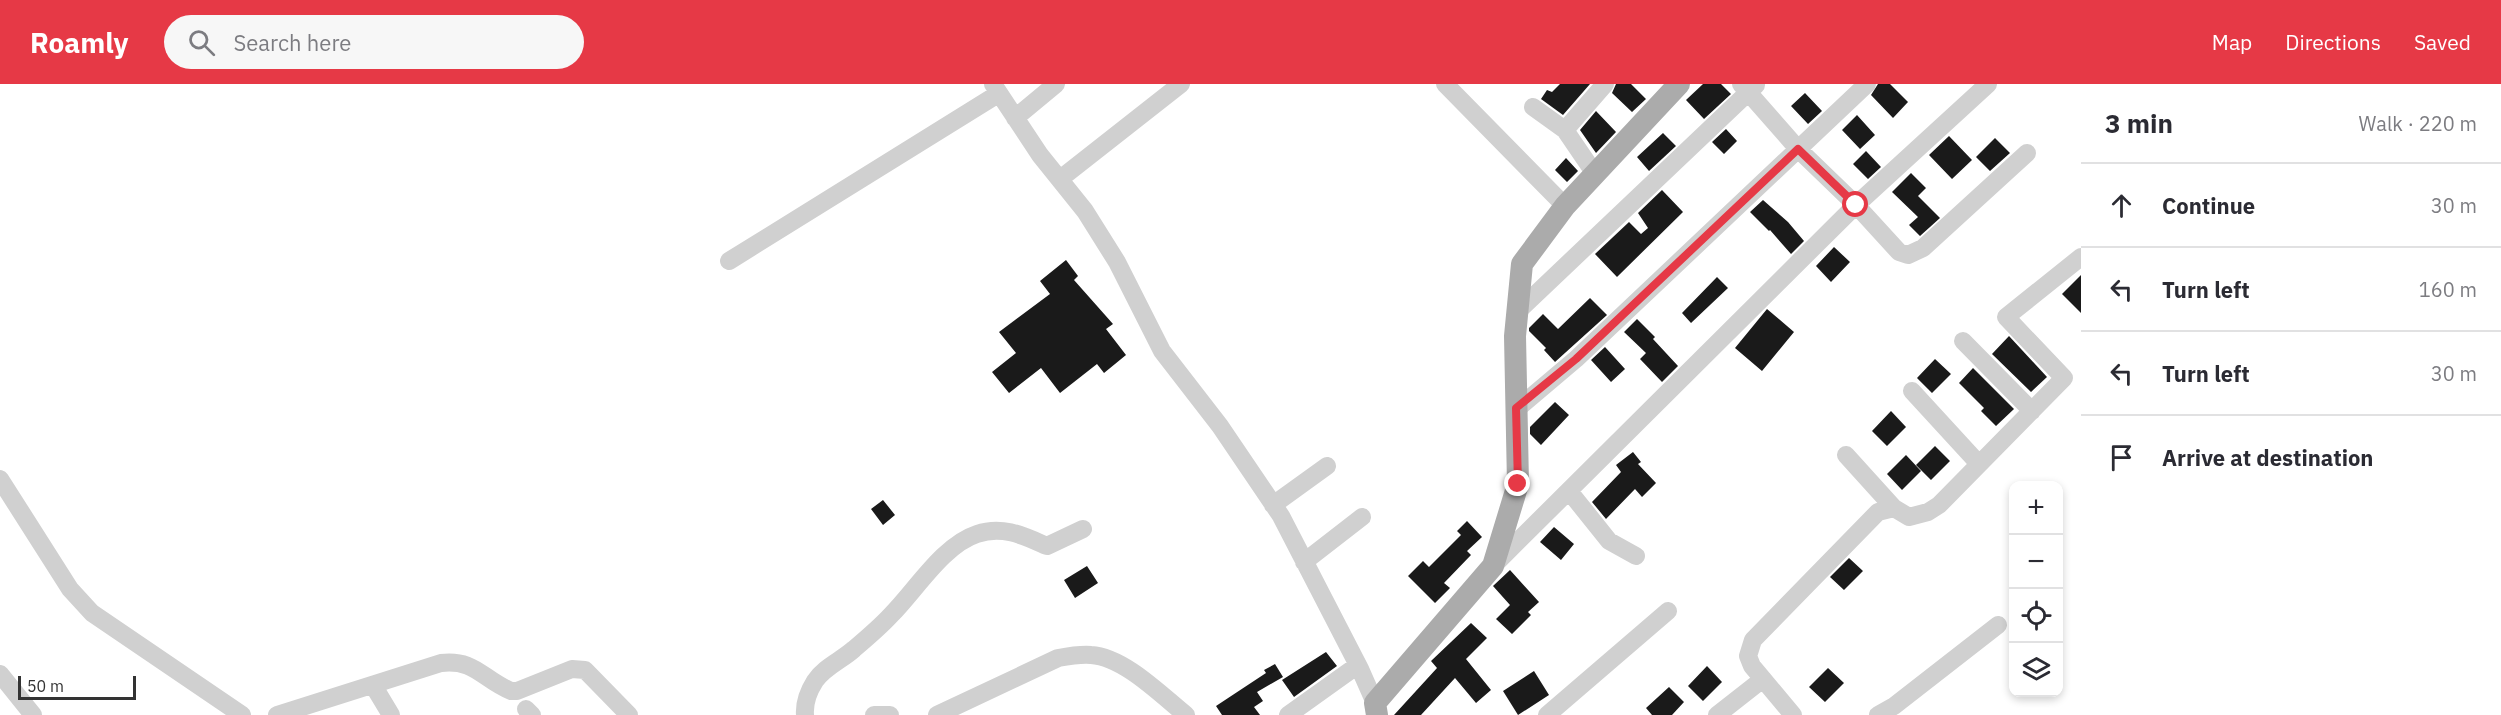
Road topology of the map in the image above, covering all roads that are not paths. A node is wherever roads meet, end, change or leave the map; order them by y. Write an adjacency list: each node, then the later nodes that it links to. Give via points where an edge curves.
1 (1056, 84): 11 (street)
2 (1181, 84): 16 (street)
3 (1445, 84): 18 (street)
4 (1605, 84): 12 (street)
5 (1679, 84): 15 (main road)
6 (1867, 84): 13 (street)
7 (1988, 84): 17 (street)
8 (1749, 87): 13 (street); 21 (street)
9 (996, 89): 11 (street); 20 (street)
10 (1533, 107): 12 (street)
11 (1015, 118): 16 (street)
12 (1565, 130): 15 (street)
13 (1798, 149): 17 (street); 24 (street, via 1576,359)
14 (2028, 153): 17 (street, via 1913,254 1899,252)
15 (1595, 174): 18 (main road)
16 (1060, 179): 31 (street, via 1117,262 1162,351 1220,426)
17 (1856, 205): 30 (street)
18 (1566, 206): 21 (main road, via 1522,264)
19 (2081, 257): 25 (street, via 2006,317 2064,378)
20 (729, 261)
21 (1517, 312): 24 (main road)
22 (1963, 341): 25 (street)
23 (1912, 391): 27 (street)
24 (1516, 408): 37 (main road, via 1518,484)
25 (2032, 411): 27 (street)
26 (1846, 455): 32 (street)
27 (1979, 464): 32 (street, via 1928,512 1909,518)
28 (1327, 466): 31 (street)
29 (0, 479): 46 (street, via 82,604)
30 (1569, 491): 35 (street, via 1609,541); 37 (street)
31 (1273, 505): 36 (street)
32 (1894, 508): 42 (street, via 1878,512 1753,640 1748,656)
33 (1362, 517): 36 (street)
34 (1083, 529): 50 (street, via 1047,546 1008,531 980,533 965,539 951,549 891,616 816,679 807,694)
35 (1636, 556)
36 (1304, 562): 40 (street)
37 (1493, 566): 44 (main road)
38 (1668, 611): 56 (street)
39 (1998, 625): 59 (street)
40 (1358, 665): 44 (street); 55 (street)
41 (0, 674): 45 (street)
42 (1763, 679): 57 (street); 58 (street)
43 (373, 685): 47 (street); 48 (street); 49 (street, via 456,661 468,664 504,688 518,691 580,669 590,673)
44 (1376, 709)
45 (33, 715)
46 (242, 715)
47 (277, 715)
48 (391, 715)
49 (629, 715)
50 (806, 715)
51 (874, 715): 52 (street)
52 (890, 715)
53 (937, 715): 54 (street, via 1058,658 1078,654 1094,655 1129,670)
54 (1186, 715)
55 (1288, 715)
56 (1547, 715)
57 (1717, 715)
58 (1793, 715)
59 (1878, 715)

